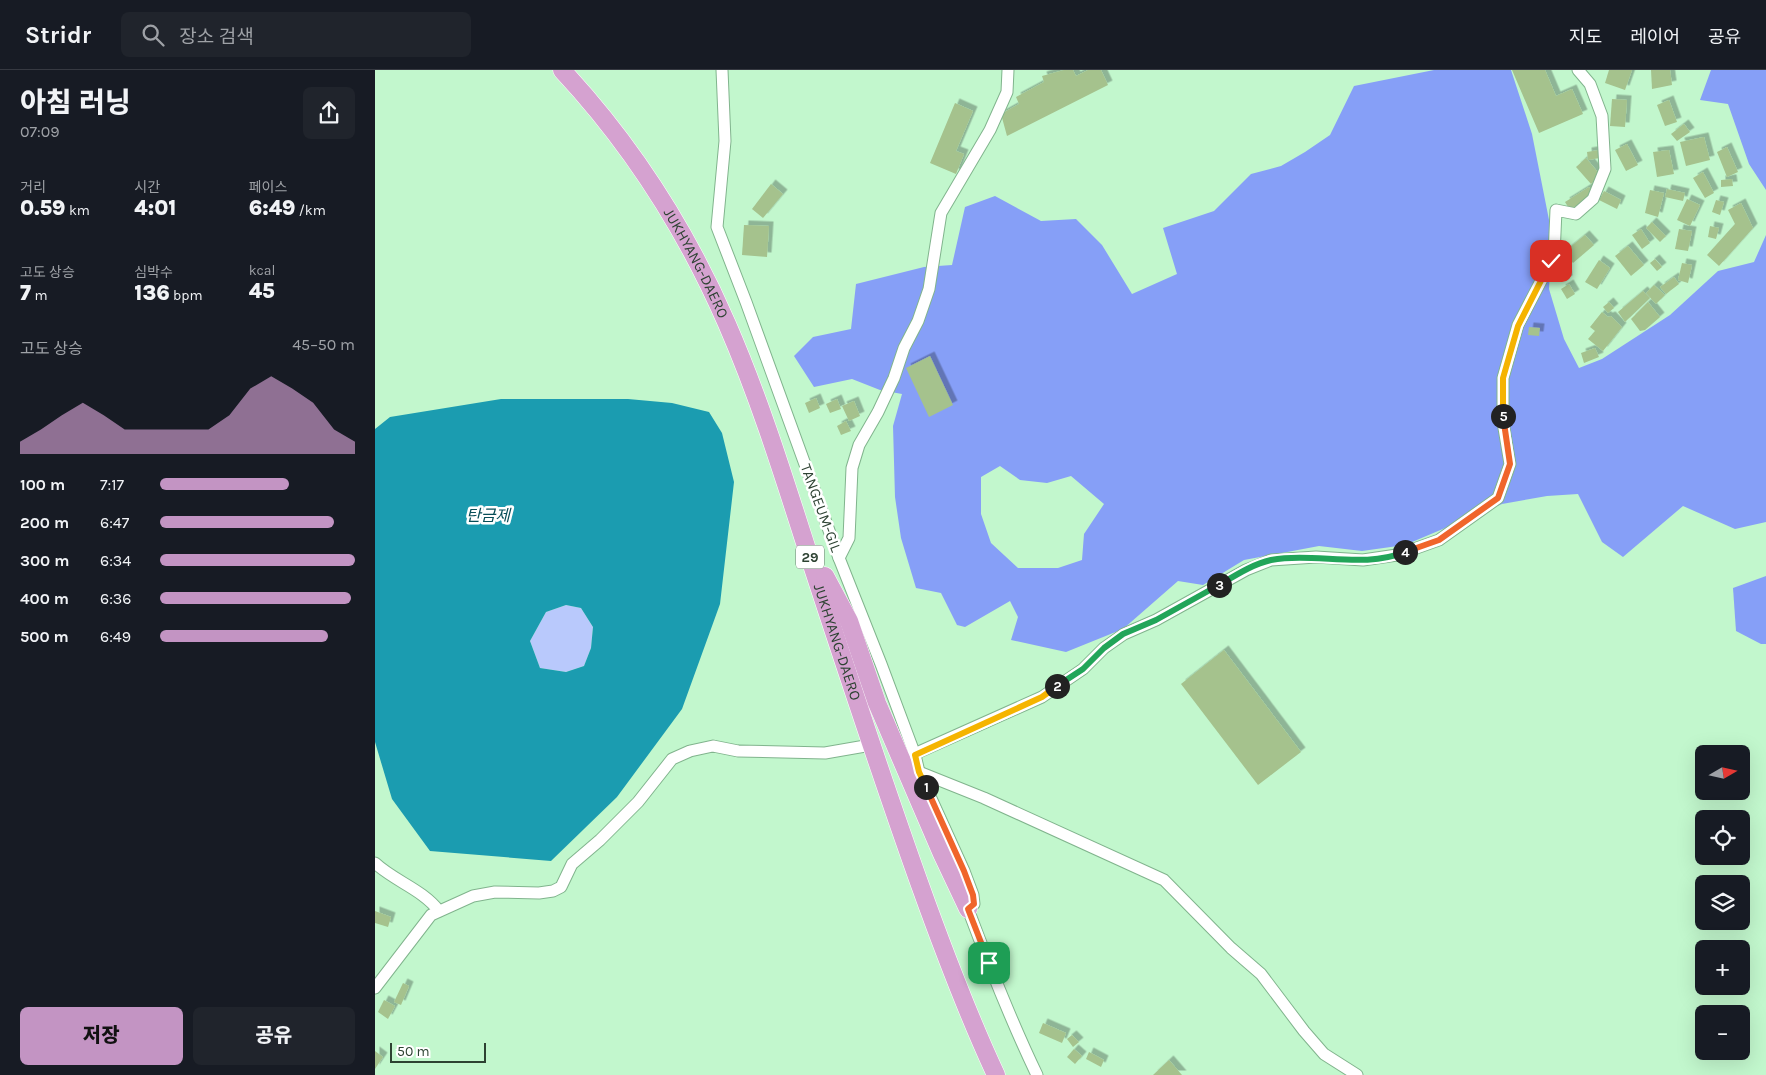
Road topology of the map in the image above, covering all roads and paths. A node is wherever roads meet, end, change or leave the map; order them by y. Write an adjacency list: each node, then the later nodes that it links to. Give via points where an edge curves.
1 (562, 70): 5 (main road, JUKHYANG-DAERO / 29, via 643,172 668,210 709,286 748,376)
2 (722, 70): 6 (street, TANGEUM-GIL, via 725,141 717,227)
3 (1008, 70): 6 (street, TANGEUM-GIL, via 1007,92 990,130 941,212 929,289 918,321 890,387 859,445 852,468 849,538)
4 (1578, 70): 8 (street, via 1590,84 1602,116 1605,169 1593,199 1576,214 1556,210 1554,256 1518,326 1503,378 1503,422 1510,464 1498,498 1439,540 1397,556 1363,560 1316,557 1271,560 1246,570 1156,620 1123,634 1083,669 1042,697)
5 (801, 529): 7 (main road, JUKHYANG-DAERO / 29); 8 (main road, via 849,621 877,703)
6 (839, 558): 8 (street, via 881,664)
7 (871, 745): 12 (street, via 825,753 737,751 713,746 690,751 672,759 638,802 573,864 561,887 539,893 495,892 473,896); 14 (main road, JUKHYANG-DAERO / 29, via 958,990)
8 (908, 758): 9 (street); 11 (main road, via 941,854)
9 (919, 772): 11 (street, via 973,895 974,904); 16 (street, via 1165,880 1261,974 1324,1054)
10 (375, 863): 12 (street)
11 (968, 909): 15 (street, via 1016,1032)
12 (439, 911): 13 (street, via 431,915)
13 (375, 988)
14 (996, 1075)
15 (1037, 1075)
16 (1357, 1075)

